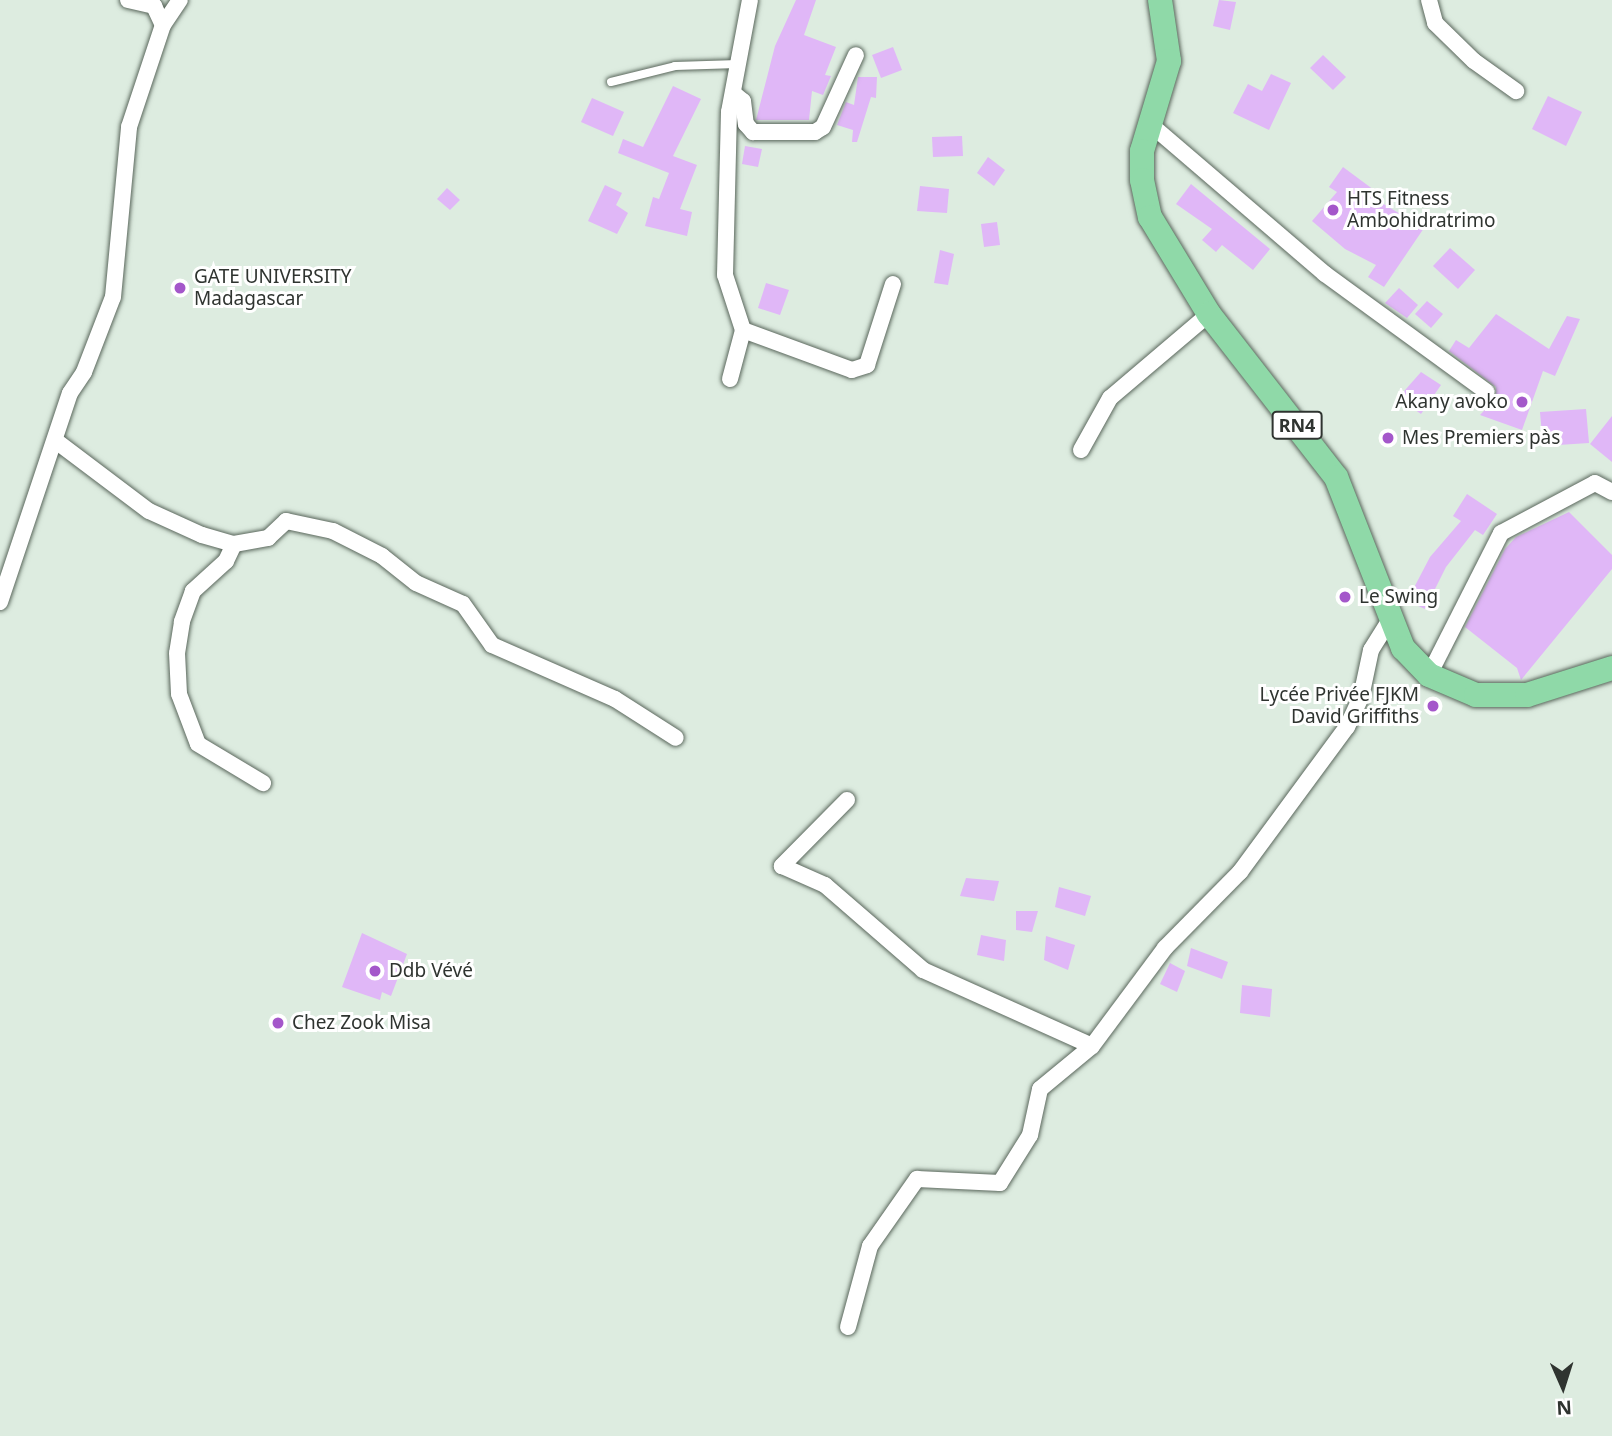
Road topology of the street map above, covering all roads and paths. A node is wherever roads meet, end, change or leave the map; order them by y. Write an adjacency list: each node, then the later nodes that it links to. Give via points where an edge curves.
1 (128, 0): 6 (street, via 154,6)
2 (180, 0): 6 (street)
3 (750, 0): 8 (street)
4 (1160, 0): 12 (main road, RN4, via 1169,61)
5 (1429, 0): 10 (street, via 1435,23 1474,61)
6 (163, 25): 18 (street, via 129,127 114,297 84,372 70,393)
7 (856, 55): 11 (street, via 823,127 815,132 753,132 746,124 743,101)
8 (738, 64): 9 (lane, via 675,66); 11 (street)
9 (611, 82)
10 (1517, 91)
11 (733, 93): 15 (street, via 725,275)
12 (1150, 124): 14 (main road, RN4, via 1142,151 1150,217); 17 (street, via 1325,274)
13 (893, 284): 15 (street, via 867,365 852,370)
14 (1209, 314): 19 (street, via 1110,398); 23 (main road, RN4, via 1336,477)
15 (743, 330): 16 (street)
16 (730, 379)
17 (1487, 393)
18 (56, 441): 21 (street, via 149,511); 22 (street)
19 (1081, 450)
20 (1612, 492): 25 (street, via 1595,483 1501,533)
21 (234, 544): 26 (street, via 268,538 286,521 333,531 382,556 416,583 463,604 492,645 615,699); 27 (street, via 226,562 193,592 181,622 179,694 198,744)
22 (0, 602)
23 (1390, 620): 25 (main road, RN4, via 1403,648); 29 (street, via 1371,650 1361,697 1347,727 1240,872 1166,948)
24 (1612, 668): 25 (main road, RN4, via 1527,695 1476,695)
25 (1429, 675)
26 (676, 738)
27 (263, 783)
28 (847, 800): 29 (street, via 782,866 825,885 923,970)
29 (1091, 1046): 30 (street, via 1040,1089 1030,1135 1000,1182 917,1179 870,1246)
30 (848, 1327)

